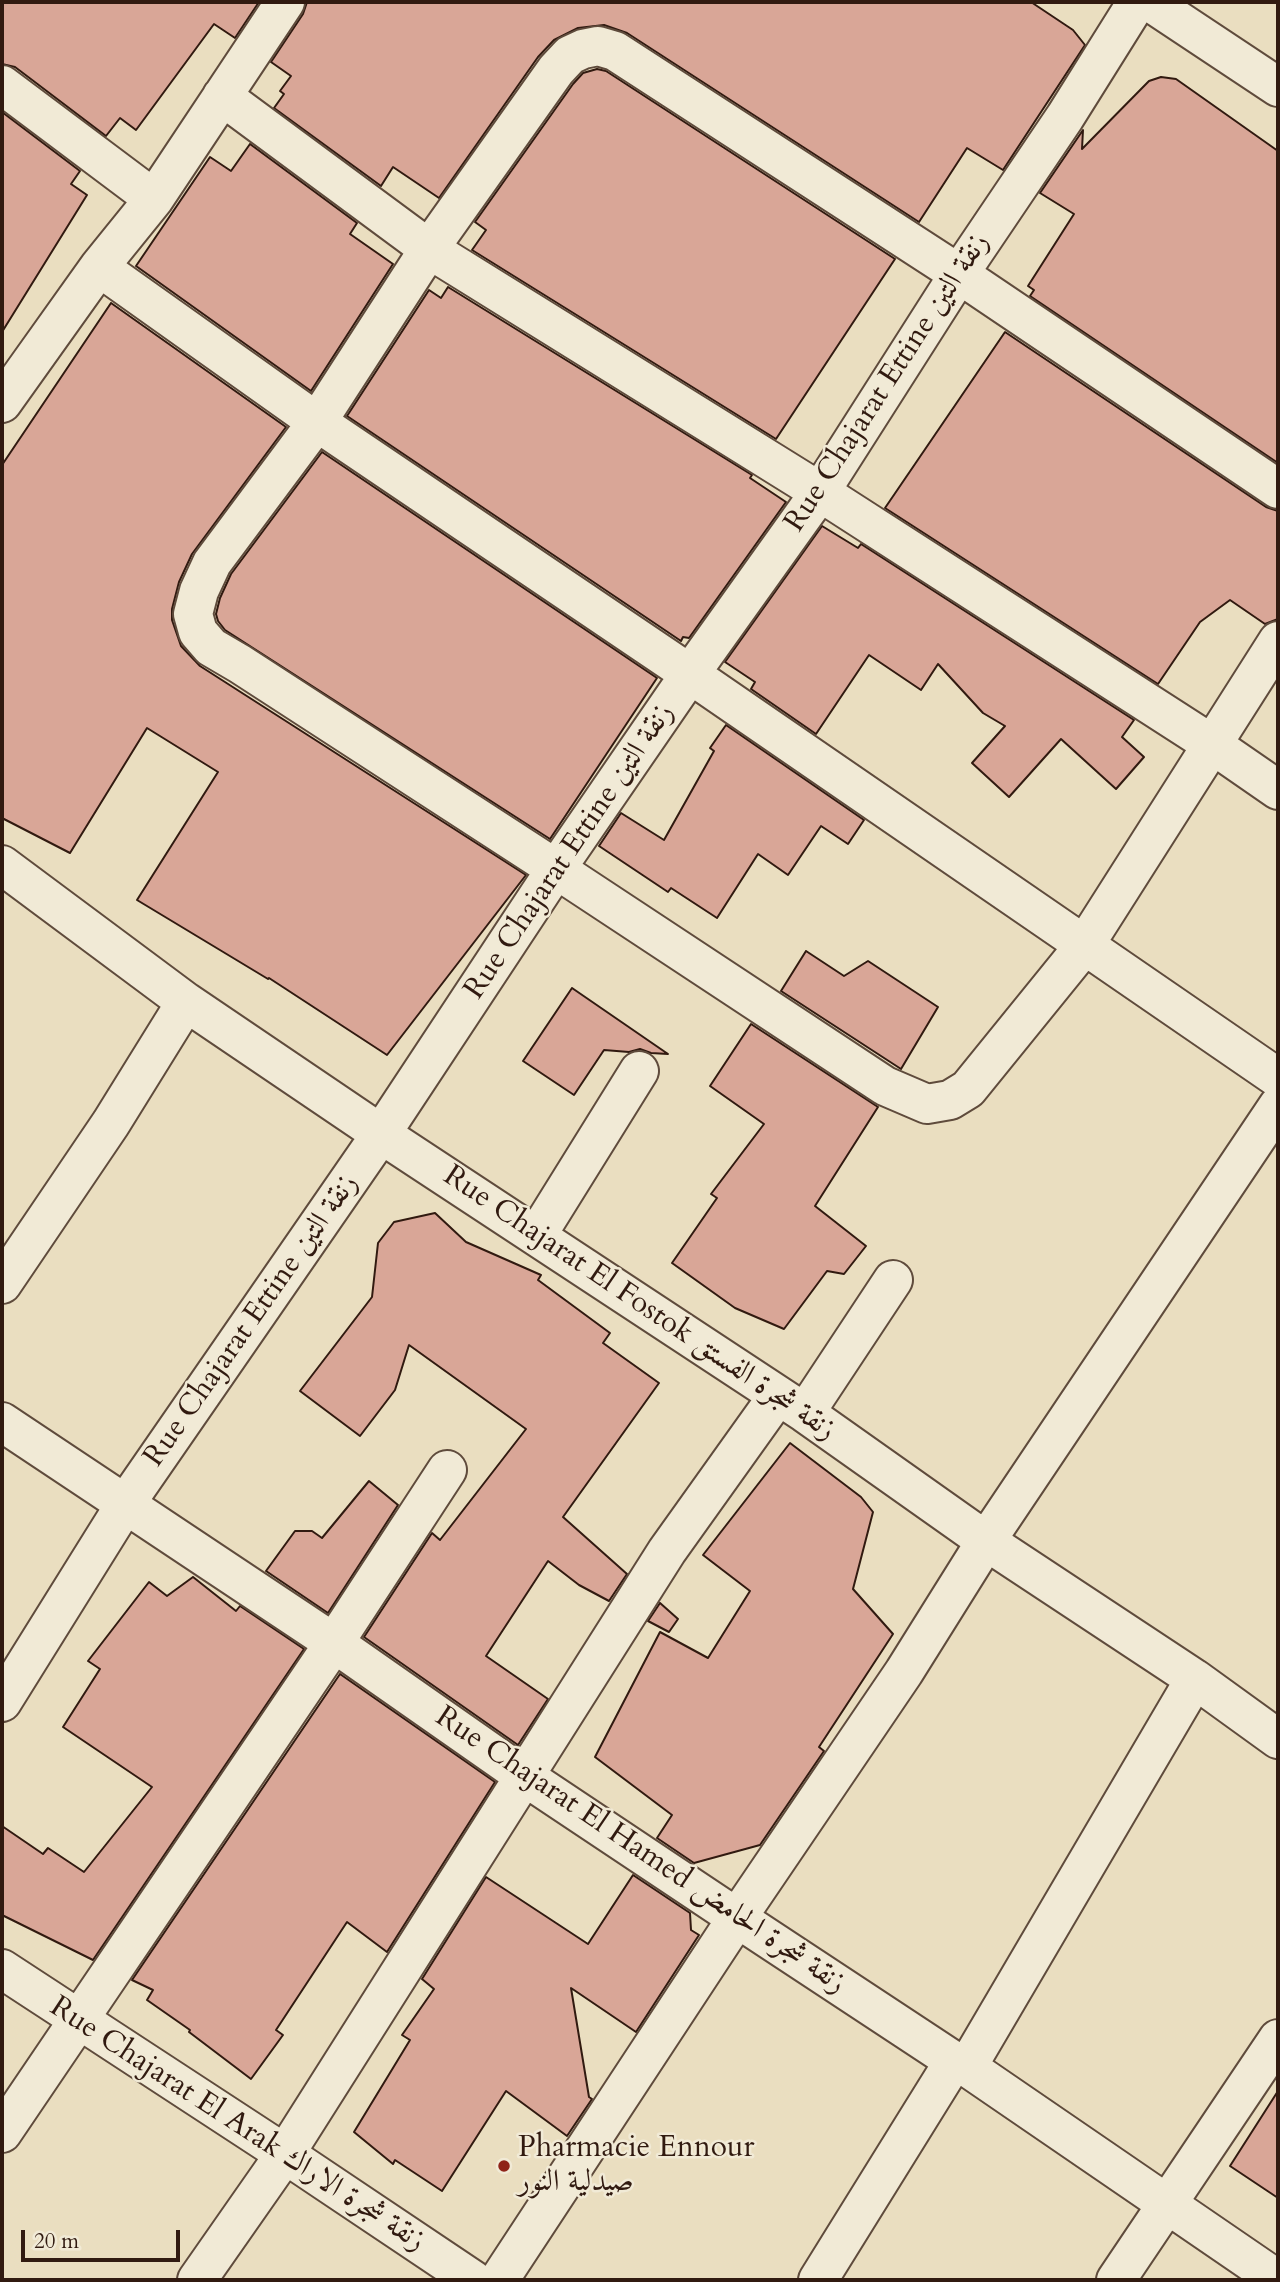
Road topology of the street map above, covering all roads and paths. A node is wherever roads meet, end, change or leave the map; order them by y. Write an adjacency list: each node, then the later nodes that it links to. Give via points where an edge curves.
1 (285, 2): 6 (street)
2 (1137, 2): 10 (street, Rue Chajarat Ettine زنقة التين)
3 (1150, 2): 5 (street)
4 (2, 86): 7 (street)
5 (1278, 88)
6 (222, 96): 7 (street); 8 (street)
7 (154, 199): 9 (street)
8 (429, 249): 10 (street, via 556,70 570,55 598,46 615,51); 12 (street); 14 (street)
9 (99, 267): 11 (street); 12 (street)
10 (959, 274): 13 (street); 14 (street, Rue Chajarat Ettine زنقة التين)
11 (2, 403)
12 (317, 422): 16 (street); 20 (street, via 212,563 193,614 198,632 211,647)
13 (1278, 489)
14 (820, 492): 16 (street, Rue Chajarat Ettine زنقة التين); 17 (street)
15 (1278, 641): 17 (street)
16 (690, 674): 20 (street, Rue Chajarat Ettine زنقة التين); 21 (street)
17 (1213, 745): 18 (street); 21 (street)
18 (1278, 790)
19 (2, 866): 22 (street, Rue Chajarat El Fostok زنقة شجرة الفستق)
20 (556, 869): 21 (street, via 885,1086 927,1104 950,1100 968,1089); 26 (street, Rue Chajarat Ettine زنقة التين)
21 (1084, 946): 24 (street)
22 (186, 1002): 26 (street, Rue Chajarat El Fostok زنقة شجرة الفستق); 29 (street)
23 (639, 1071): 27 (street)
24 (1278, 1079)
25 (1278, 1106): 34 (street)
26 (381, 1134): 27 (street, Rue Chajarat El Fostok زنقة شجرة الفستق); 33 (street, Rue Chajarat Ettine زنقة التين)
27 (537, 1235): 30 (street, Rue Chajarat El Fostok زنقة شجرة الفستق)
28 (893, 1280): 30 (street)
29 (2, 1284)
30 (791, 1405): 34 (street, Rue Chajarat El Fostok زنقة شجرة الفستق); 39 (street, via 667,1551)
31 (2, 1422): 33 (street, Rue Chajarat El Hamed زنقة شجرة الحامض)
32 (447, 1470): 35 (street)
33 (127, 1503): 35 (street, Rue Chajarat El Hamed زنقة شجرة الحامض); 37 (street, Rue Chajarat Ettine زنقة التين)
34 (986, 1541): 36 (street, Rue Chajarat El Fostok زنقة شجرة الفستق); 40 (street, via 904,1672)
35 (334, 1643): 39 (street, Rue Chajarat El Hamed زنقة شجرة الحامض); 42 (street)
36 (1195, 1679): 38 (street, Rue Chajarat El Fostok زنقة شجرة الفستق); 44 (street)
37 (2, 1702)
38 (1278, 1739)
39 (524, 1776): 40 (street, Rue Chajarat El Hamed زنقة شجرة الحامض); 46 (street)
40 (737, 1918): 44 (street, Rue Chajarat El Hamed زنقة شجرة الحامض); 50 (street)
41 (2, 1969): 42 (street, Rue Chajarat El Arak زنقة شجرة الاراك)
42 (78, 2020): 45 (street); 46 (street, Rue Chajarat El Arak زنقة شجرة الاراك)
43 (1278, 2039): 47 (street)
44 (961, 2064): 47 (street, Rue Chajarat El Hamed زنقة شجرة الحامض); 51 (street)
45 (2, 2133)
46 (285, 2154): 48 (street); 49 (street, Rue Chajarat El Arak زنقة شجرة الاراك)
47 (1168, 2206): 52 (street); 53 (street, Rue Chajarat El Hamed زنقة شجرة الحامض)
48 (197, 2280)
49 (473, 2280)
50 (499, 2280)
51 (818, 2280)
52 (1116, 2280)
53 (1278, 2280)

